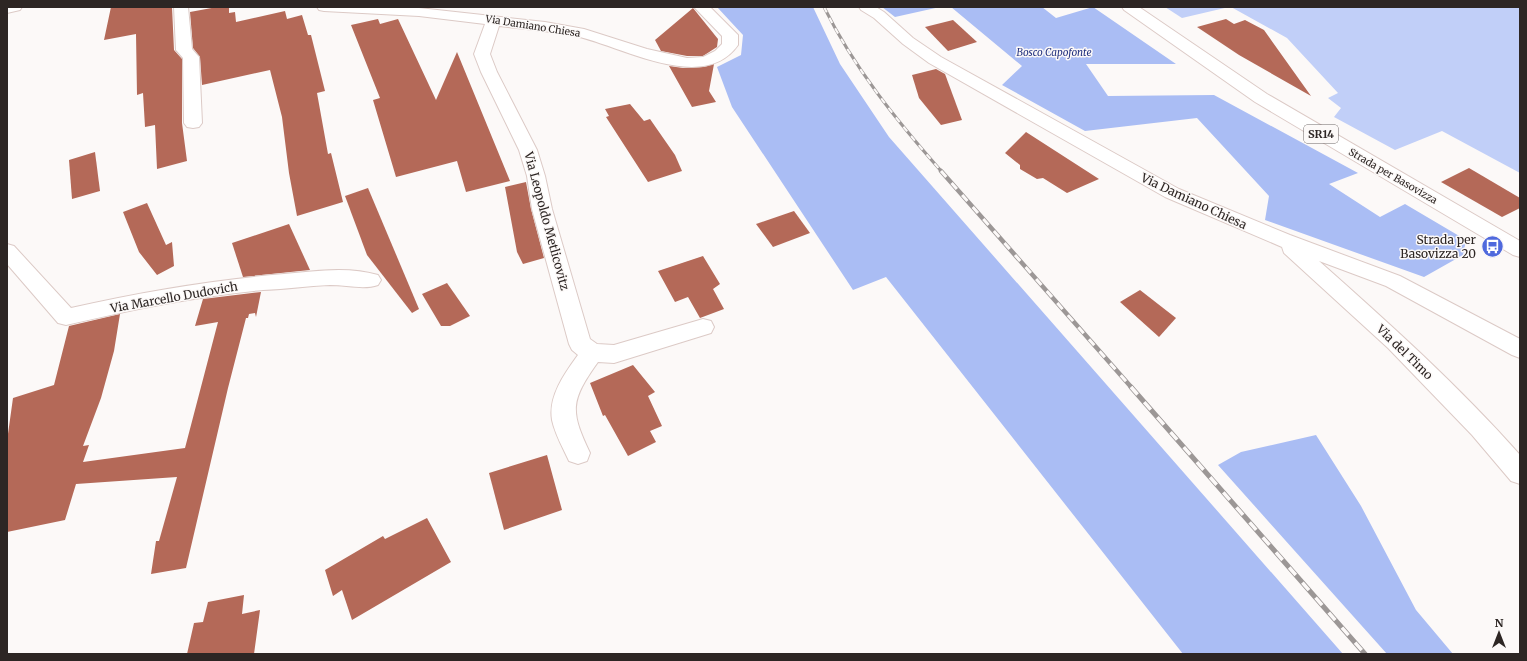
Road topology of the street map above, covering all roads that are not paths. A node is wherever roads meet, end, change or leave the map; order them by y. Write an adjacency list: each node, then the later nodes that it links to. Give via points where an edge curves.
1 (15, 7): 7 (street)
2 (181, 7): 9 (street, via 184,50 191,57)
3 (324, 7): 8 (street, Via Damiano Chiesa, via 419,12)
4 (701, 7): 8 (street, Via Damiano Chiesa, via 730,35 730,44 721,54 707,62 687,64 579,32)
5 (866, 7): 10 (street, Via Damiano Chiesa, via 935,60 1172,193)
6 (1129, 7): 11 (street, Strada per Basovizza / SR14, via 1199,58 1262,98)
7 (7, 9)
8 (494, 20): 16 (street, Via Leopoldo Metlicovitz, via 482,54 528,150 580,344)
9 (193, 123)
10 (1282, 240): 15 (street, Via Damiano Chiesa, via 1392,280); 18 (street, Via del Timo, via 1396,342 1481,428)
11 (1520, 250)
12 (7, 251): 13 (street, Via Marcello Dudovich, via 66,317 137,300 259,283 352,277)
13 (371, 280)
14 (703, 327): 16 (street, via 614,354)
15 (1520, 348)
16 (592, 354): 17 (street, via 576,375 565,399 564,419)
17 (578, 453)
18 (1520, 473)

